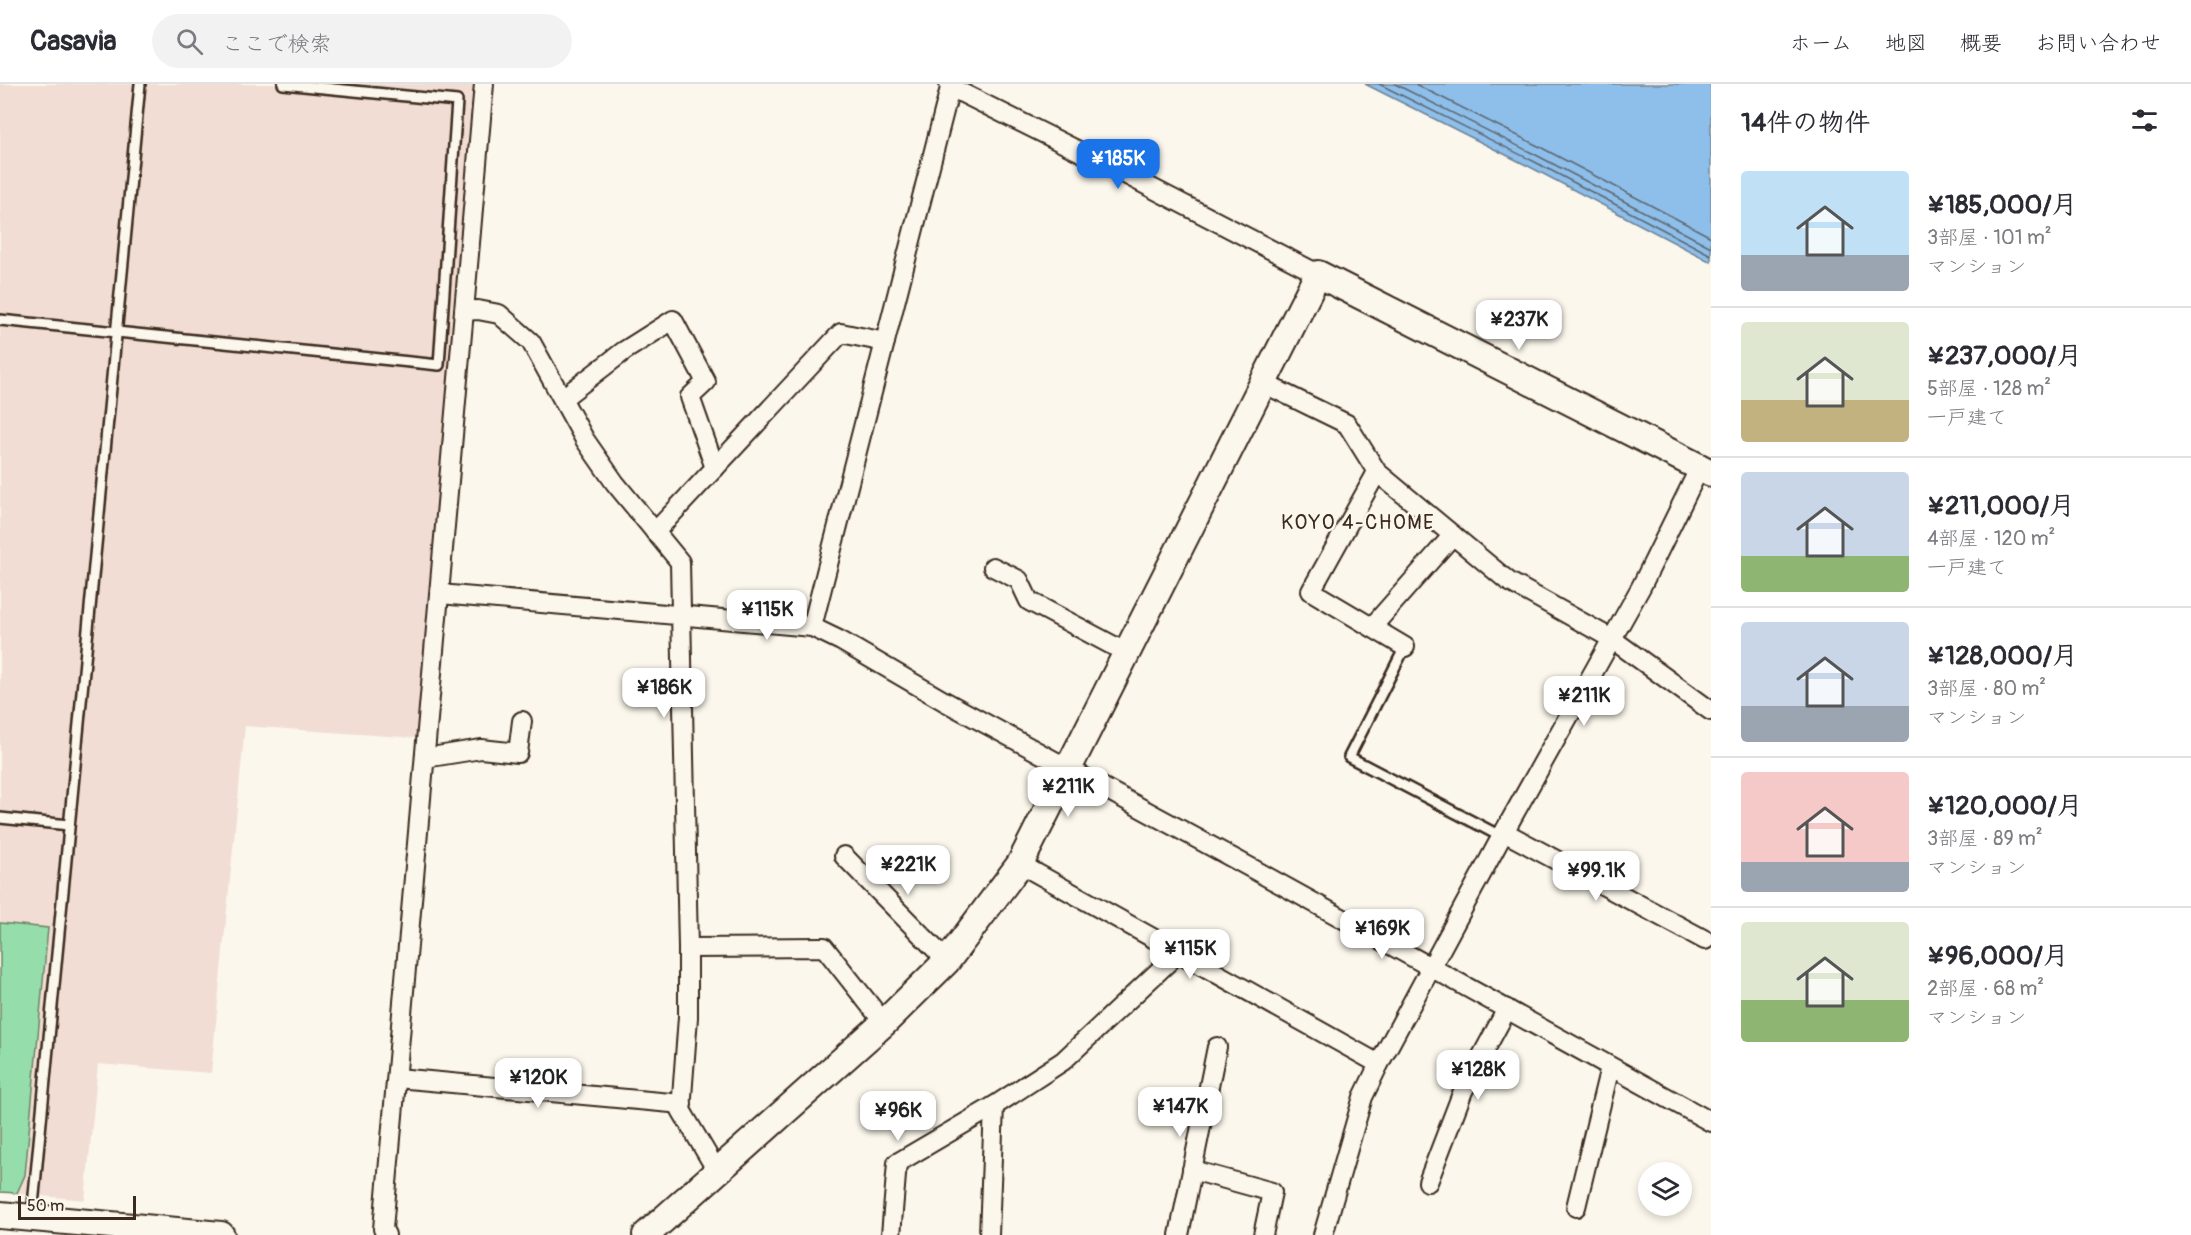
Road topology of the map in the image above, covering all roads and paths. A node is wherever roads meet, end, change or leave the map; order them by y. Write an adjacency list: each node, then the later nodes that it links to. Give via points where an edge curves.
1 (140, 84): 8 (lane)
2 (283, 84): 8 (lane, via 457,101 439,365)
3 (484, 84): 6 (street)
4 (950, 85): 5 (street); 9 (street)
5 (1318, 273): 10 (street); 13 (street)
6 (464, 311): 11 (street, via 499,314 531,342); 18 (street)
7 (0, 320): 8 (lane)
8 (116, 332): 30 (lane)
9 (885, 342): 12 (street, via 841,333); 20 (street)
10 (1263, 383): 14 (street, via 1347,424); 24 (street)
11 (563, 398): 12 (street, via 624,351 673,320 706,382 690,397); 15 (street, via 585,440)
12 (715, 468): 15 (street)
13 (1705, 470): 22 (street)
14 (1377, 472): 16 (street); 21 (street, via 1311,591)
15 (655, 532): 19 (street, via 680,561)
16 (1453, 534): 21 (street); 22 (street, via 1508,580)
17 (993, 567): 24 (street, via 1019,580 1029,601)
18 (440, 594): 19 (street); 27 (street)
19 (679, 614): 20 (street); 35 (street)
20 (812, 627): 28 (street)
21 (1372, 627): 23 (street)
22 (1612, 639): 25 (street); 31 (street)
23 (1405, 647): 31 (lane, via 1349,757)
24 (1127, 653): 28 (street)
25 (1711, 711)
26 (522, 721): 27 (street, via 518,753 481,749)
27 (425, 758): 44 (street)
28 (1069, 769): 33 (street); 38 (street)
29 (0, 818): 30 (lane)
30 (69, 825): 53 (lane)
31 (1503, 834): 34 (street); 38 (street)
32 (844, 856): 37 (street)
33 (1020, 864): 36 (street); 37 (street)
34 (1705, 940)
35 (688, 948): 40 (street, via 824,947); 45 (street)
36 (1178, 953): 42 (street); 46 (street, via 1063,1061)
37 (947, 961): 40 (street)
38 (1431, 967): 39 (street); 42 (street)
39 (1507, 1009): 43 (street); 50 (street, via 1463,1091)
40 (884, 1023): 49 (street)
41 (1217, 1047): 48 (street)
42 (1379, 1064): 63 (street, via 1363,1097)
43 (1610, 1066): 47 (street); 51 (street)
44 (397, 1078): 45 (street); 57 (street, via 383,1229)
45 (682, 1104): 49 (street, via 681,1110)
46 (994, 1106): 59 (street, via 897,1163); 60 (street)
47 (1711, 1122)
48 (1192, 1170): 61 (street); 62 (street, via 1272,1192)
49 (717, 1171): 58 (street)
50 (1428, 1182)
51 (1576, 1207)
52 (0, 1215): 53 (street)
53 (32, 1218): 54 (street)
54 (65, 1228): 55 (street)
55 (122, 1230): 56 (street)
56 (221, 1235)
57 (386, 1235)
58 (646, 1235)
59 (891, 1235)
60 (990, 1235)
61 (1179, 1235)
62 (1263, 1235)
63 (1323, 1235)

